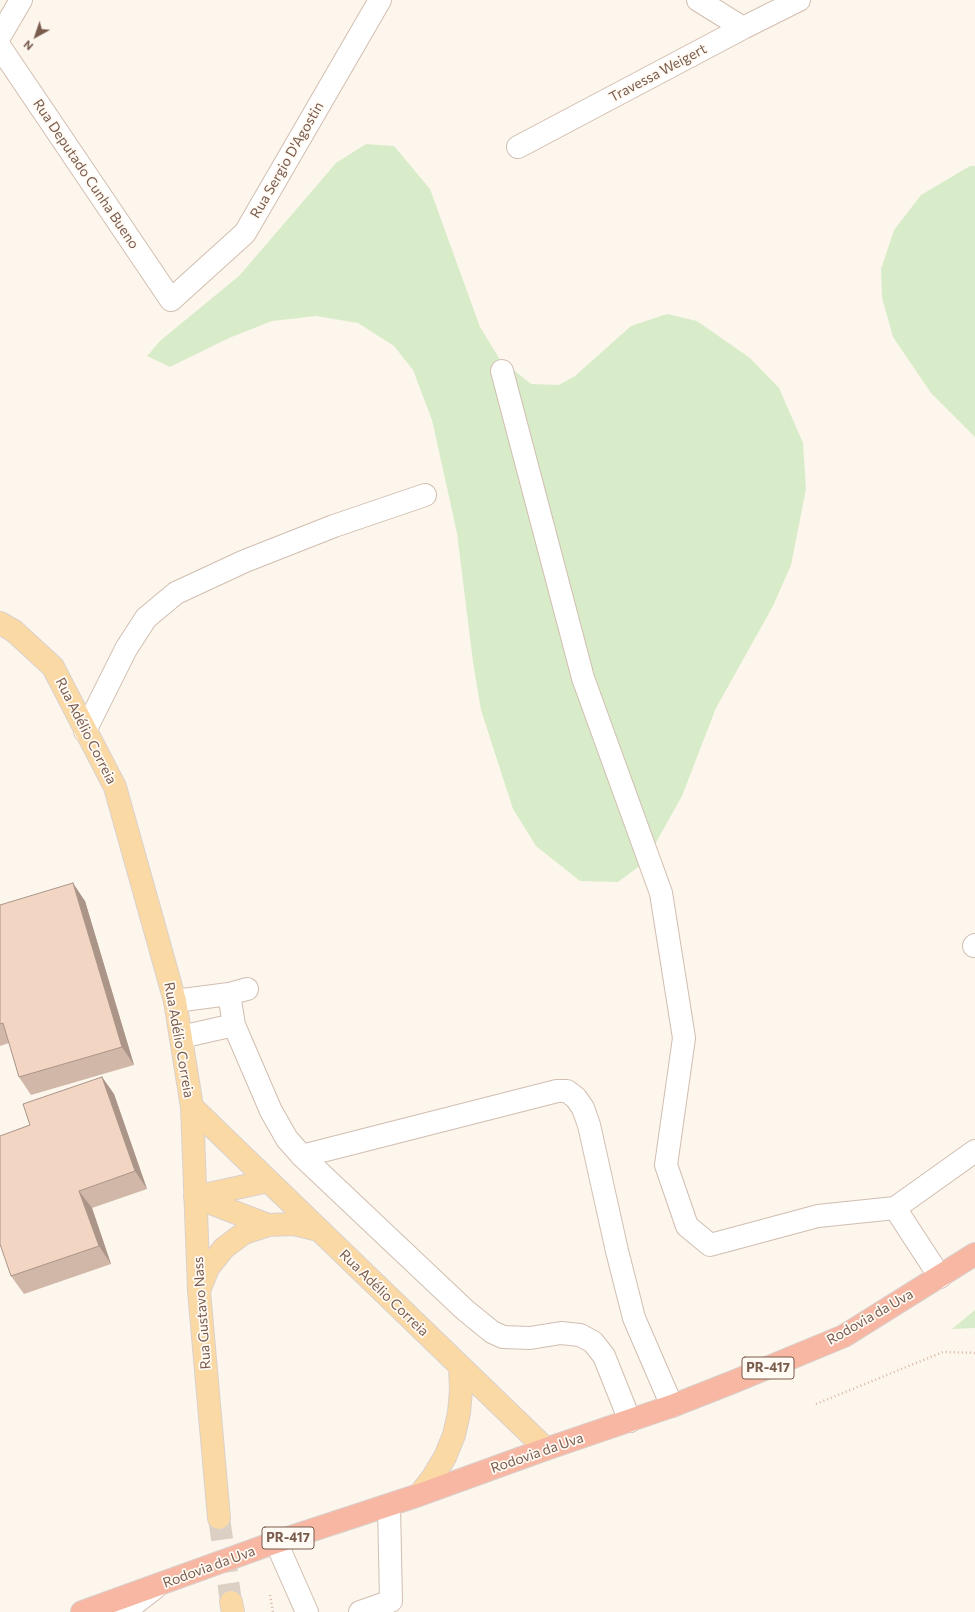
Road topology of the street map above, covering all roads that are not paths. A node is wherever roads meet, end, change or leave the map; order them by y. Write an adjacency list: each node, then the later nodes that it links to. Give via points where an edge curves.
1 (21, 0): 6 (street)
2 (380, 0): 9 (street, Rua Sergio D'Agostin, via 245,233)
3 (698, 0): 5 (street)
4 (799, 0): 5 (street, Travessa Weigert)
5 (743, 28): 8 (street, Travessa Weigert)
6 (0, 36)
7 (0, 47): 9 (street, Rua Deputado Cunha Bueno)
8 (518, 147)
9 (171, 300)
10 (502, 371): 22 (street, via 583,678 661,893 684,1038 666,1165 686,1226 710,1245 818,1216)
11 (425, 495): 13 (street, via 334,526 245,561 176,594 146,618 126,649)
12 (5, 631): 13 (main road, Rua Adélio Correia, via 54,668)
13 (85, 732): 14 (main road, Rua Adélio Correia, via 115,787)
14 (175, 1001): 15 (street, via 238,992); 16 (main road, Rua Adélio Correia)
15 (234, 1025): 16 (street); 19 (street, via 271,1111 287,1139)
16 (181, 1037): 17 (main road, Rua Adélio Correia)
17 (192, 1107): 20 (main road, Rua Adélio Correia); 21 (main road, Rua Gustavo Nass)
18 (975, 1151): 22 (street)
19 (302, 1156): 29 (street, via 557,1091 568,1091 583,1108 589,1125 616,1252 634,1318); 30 (street, via 492,1332 502,1337 530,1338 561,1333 580,1335 593,1342 604,1356)
20 (268, 1181): 21 (main road); 24 (main road, Rua Adélio Correia)
21 (195, 1197): 23 (main road); 27 (main road, Rua Gustavo Nass)
22 (895, 1208): 26 (street)
23 (268, 1225): 24 (main road, via 294,1224); 27 (main road, via 244,1233 224,1248 208,1268)
24 (319, 1230): 28 (main road, Rua Adélio Correia)
25 (975, 1254): 26 (highway, Rodovia da Uva / PR-417)
26 (940, 1277): 29 (highway, Rodovia da Uva / PR-417, via 844,1336)
27 (199, 1291): 34 (main road, Rua Gustavo Nass)
28 (460, 1366): 31 (main road, Rua Adélio Correia); 32 (main road, via 461,1390 454,1435 445,1457)
29 (672, 1406): 30 (highway, Rodovia da Uva / PR-417)
30 (630, 1421): 31 (highway, Rodovia da Uva / PR-417)
31 (546, 1449): 32 (highway, Rodovia da Uva / PR-417)
32 (419, 1495): 33 (highway, Rodovia da Uva / PR-417)
33 (389, 1505): 35 (highway, Rodovia da Uva / PR-417); 40 (street, via 391,1602)
34 (219, 1518)
35 (276, 1542): 36 (highway, Rodovia da Uva / PR-417); 39 (street)
36 (159, 1585): 37 (highway, Rodovia da Uva / PR-417); 38 (street)
37 (82, 1612)
38 (124, 1612)
39 (306, 1612)
40 (360, 1612)

